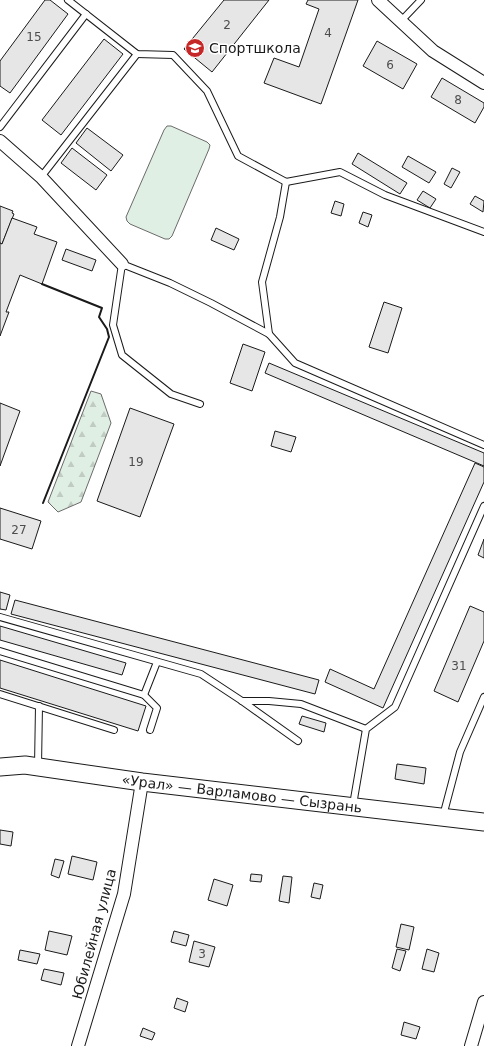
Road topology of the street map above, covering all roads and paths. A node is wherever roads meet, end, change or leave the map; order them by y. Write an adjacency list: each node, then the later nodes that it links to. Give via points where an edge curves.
1 (68, 0): 4 (lane)
2 (378, 0): 5 (street)
3 (421, 0): 5 (lane)
4 (86, 14): 6 (lane); 8 (lane)
5 (401, 21): 7 (street, via 433,51)
6 (137, 54): 10 (lane); 11 (lane, via 173,55 207,91 238,156)
7 (484, 83)
8 (0, 126)
9 (0, 141): 10 (street)
10 (41, 177): 13 (street)
11 (286, 182): 12 (lane, via 340,172 385,196); 14 (lane, via 280,217 262,282)
12 (484, 232)
13 (122, 264): 14 (lane, via 170,283); 15 (lane, via 113,325 122,355 171,394)
14 (269, 334): 16 (lane, via 296,362)
15 (200, 404)
16 (484, 444)
17 (484, 506): 26 (lane, via 395,707)
18 (0, 617): 20 (lane)
19 (0, 651): 22 (lane)
20 (157, 662): 22 (lane); 24 (lane, via 201,674)
21 (0, 694): 25 (lane)
22 (144, 695): 28 (lane, via 157,708)
23 (484, 697): 34 (lane, via 460,752)
24 (242, 702): 26 (lane, via 301,704); 29 (lane)
25 (39, 706): 27 (lane); 31 (lane)
26 (366, 729): 33 (lane)
27 (114, 730)
28 (150, 730)
29 (298, 741)
30 (0, 767): 31 (main road, «Урал» — Варламово — Сызрань)
31 (38, 767): 32 (main road, «Урал» — Варламово — Сызрань)
32 (142, 782): 33 (main road, «Урал» — Варламово — Сызрань); 37 (street, Юбилейная улица, via 124,894)
33 (353, 807): 34 (main road, «Урал» — Варламово — Сызрань)
34 (442, 818): 35 (main road, «Урал» — Варламово — Сызрань)
35 (484, 822)
36 (484, 1002): 38 (street)
37 (78, 1046)
38 (471, 1046)

